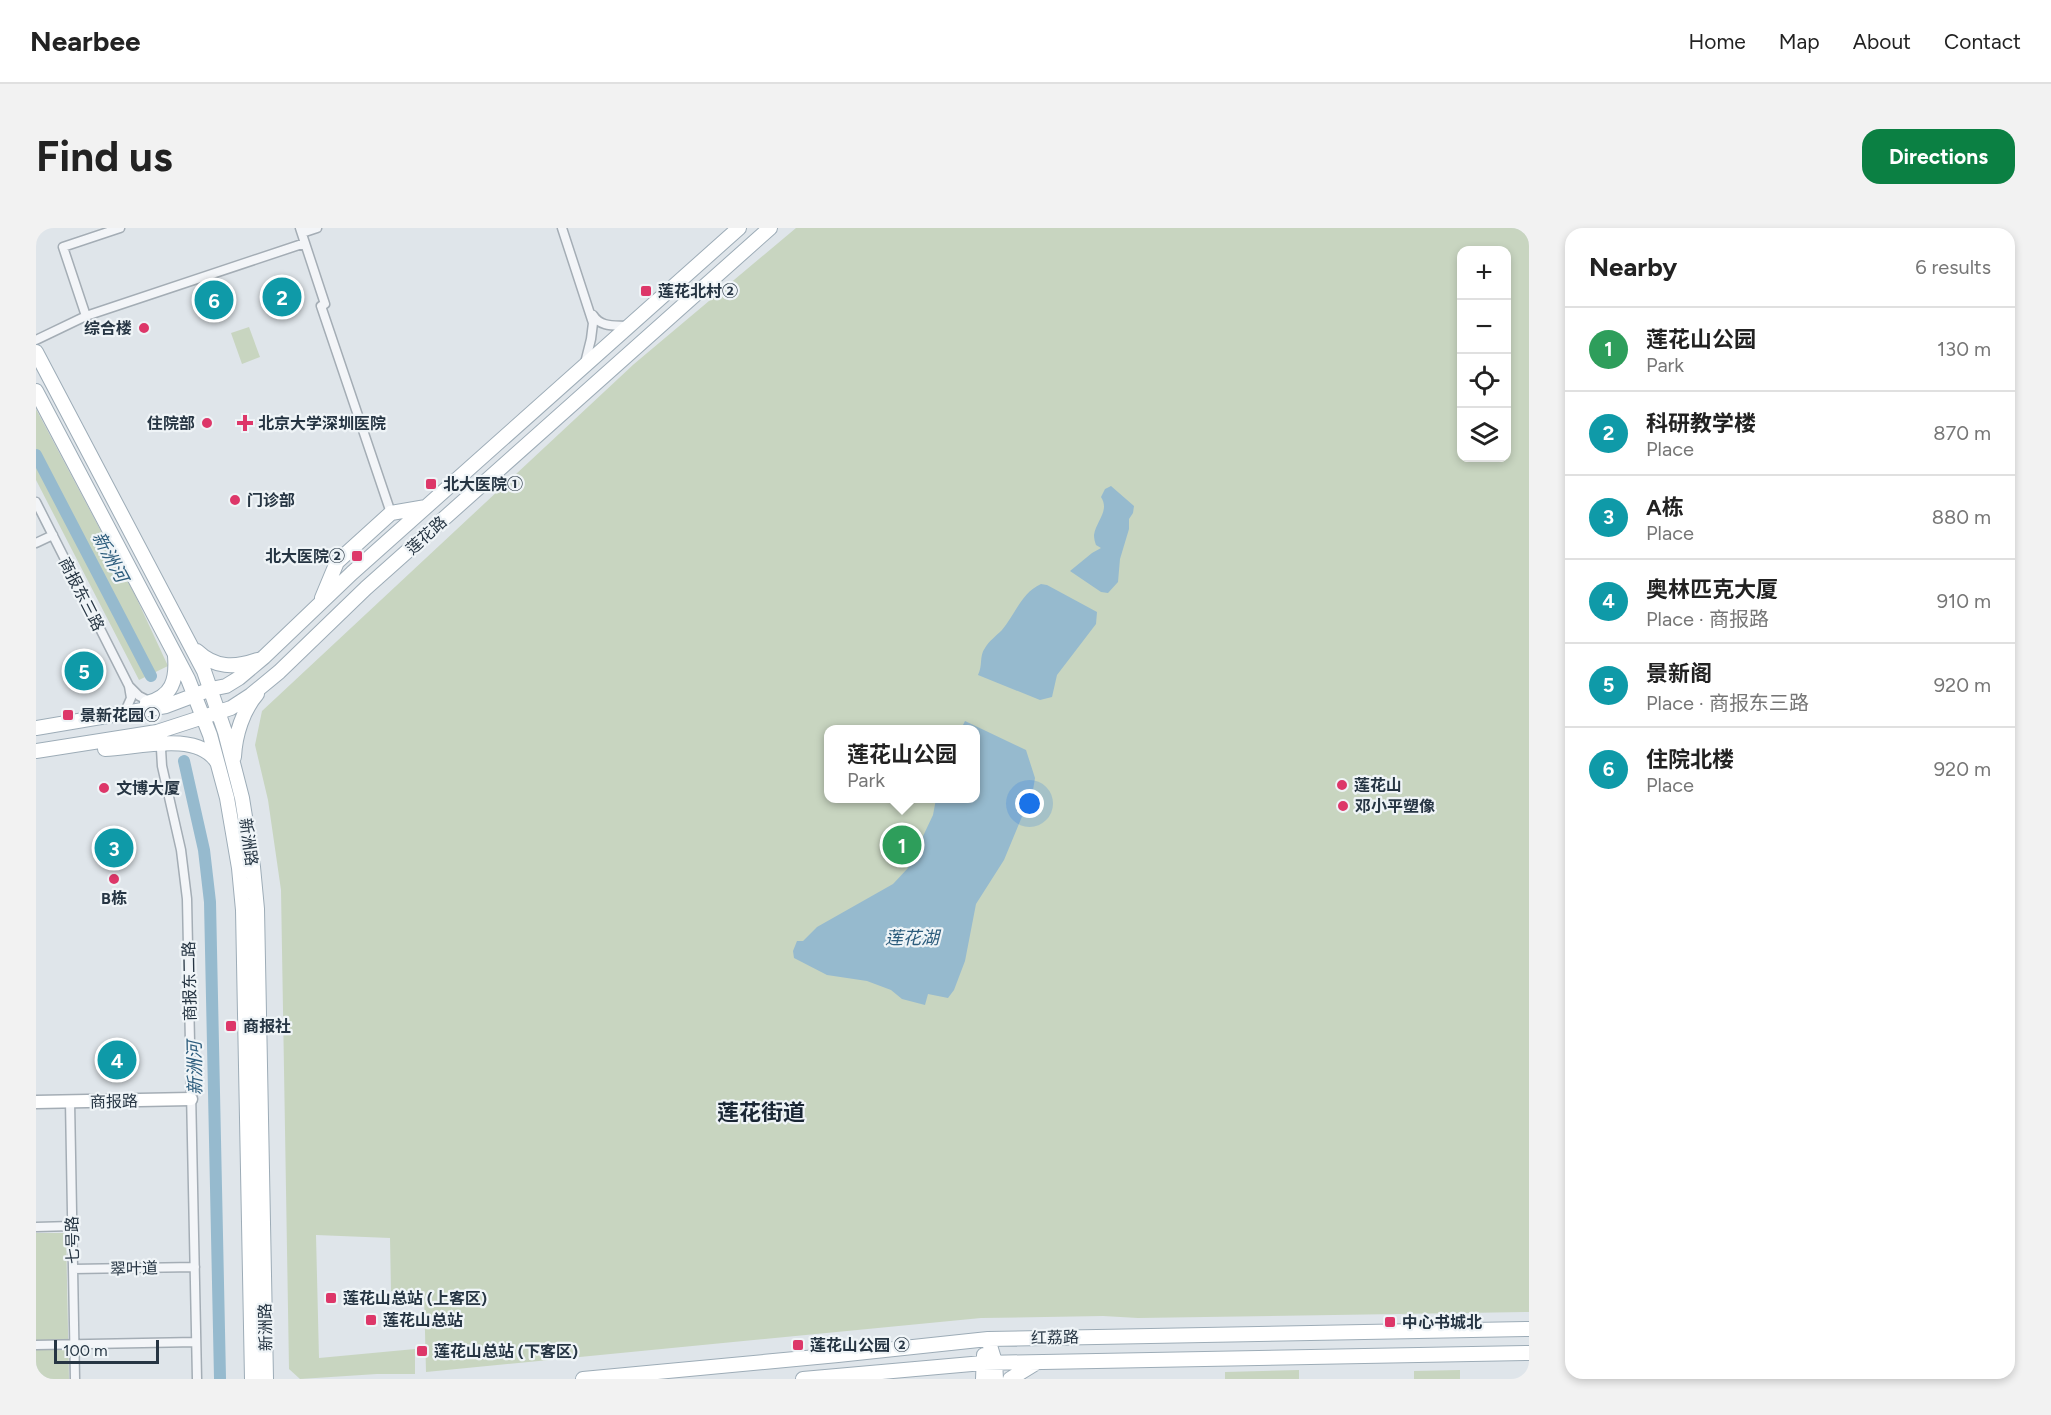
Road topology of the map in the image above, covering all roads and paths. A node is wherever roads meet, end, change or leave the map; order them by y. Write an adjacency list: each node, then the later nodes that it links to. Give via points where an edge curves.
1 (120, 228): 6 (street)
2 (317, 228): 7 (street)
3 (562, 228): 9 (street)
4 (739, 228): 11 (main road, 莲花路)
5 (770, 228): 26 (main road, 莲花路, via 366,588)
6 (106, 230): 10 (street, via 63,247)
7 (301, 231): 8 (street)
8 (305, 243): 10 (street); 18 (street, via 326,304 321,306)
9 (591, 313): 11 (street, via 601,324); 14 (street, via 592,333)
10 (86, 316): 12 (street)
11 (628, 326): 14 (main road, 莲花路)
12 (36, 339)
13 (36, 352): 23 (main road, 新洲路)
14 (584, 366): 17 (main road, 莲花路)
15 (36, 391): 24 (main road, 新洲路)
16 (36, 502): 19 (street, 商报东三路)
17 (426, 507): 18 (main road); 22 (main road, 莲花路)
18 (391, 513): 22 (main road, via 337,562)
19 (52, 533): 20 (street); 21 (street); 27 (street, 商报东三路)
20 (36, 539)
21 (36, 543)
22 (320, 604): 25 (main road, 莲花路)
23 (192, 646): 25 (main road, via 206,659 224,666); 28 (main road, 新洲路)
24 (175, 654): 29 (main road, 新洲路); 30 (main road, via 171,688 164,697)
25 (264, 657): 28 (main road, 莲花路, via 230,684)
26 (270, 680): 32 (main road, 莲花路, via 241,702); 40 (main road, via 247,710 237,737)
27 (129, 686): 30 (street, 商报东三路); 31 (street, via 131,698)
28 (211, 689): 29 (main road, 莲花路); 32 (main road, 新洲路)
29 (195, 696): 33 (main road, 莲花路, via 155,709); 34 (main road, 新洲路)
30 (151, 702): 31 (main road)
31 (127, 707): 33 (main road)
32 (218, 711): 34 (main road, 莲花路); 40 (main road, 新洲路)
33 (106, 717): 35 (main road, 莲花路)
34 (202, 717): 37 (main road, 莲花路, via 149,734); 42 (main road, 新洲路)
35 (36, 728)
36 (168, 743): 38 (main road); 41 (street, 商报东二路, via 161,749); 42 (main road, via 200,747)
37 (76, 745): 38 (main road, via 103,749); 39 (main road, 莲花路)
38 (143, 746): 41 (street, 商报东二路, via 154,751)
39 (36, 751)
40 (234, 765): 56 (main road, 新洲路, via 248,830 257,909)
41 (162, 766): 43 (street, 商报东二路, via 180,840 186,890)
42 (219, 767): 61 (main road, 新洲路, via 233,831 243,910)
43 (191, 1099): 44 (street, 商报路); 48 (street, 商报东二路)
44 (70, 1101): 45 (street, 商报路); 46 (street, 七号路)
45 (36, 1102)
46 (72, 1226): 47 (street); 49 (street, 七号路)
47 (36, 1227)
48 (195, 1267): 49 (street, 翠叶道); 52 (street, 商报东二路)
49 (73, 1269): 53 (street, 七号路)
50 (1529, 1329): 51 (main road, 红荔路)
51 (988, 1339): 57 (main road); 64 (main road, 红荔路)
52 (196, 1342): 53 (street); 60 (street, 商报东二路)
53 (74, 1344): 54 (street); 59 (street, 七号路)
54 (36, 1345)
55 (1529, 1353): 58 (main road, 红荔路)
56 (265, 1362): 62 (main road, 新洲路); 63 (main road)
57 (989, 1362): 58 (main road, 红荔路); 65 (main road, 红荔路); 66 (main road); 67 (main road)
58 (1038, 1362): 68 (main road)
59 (75, 1379)
60 (197, 1379)
61 (252, 1379)
62 (266, 1379)
63 (274, 1379)
64 (583, 1379)
65 (803, 1379)
66 (983, 1379)
67 (996, 1379)
68 (1010, 1379)

